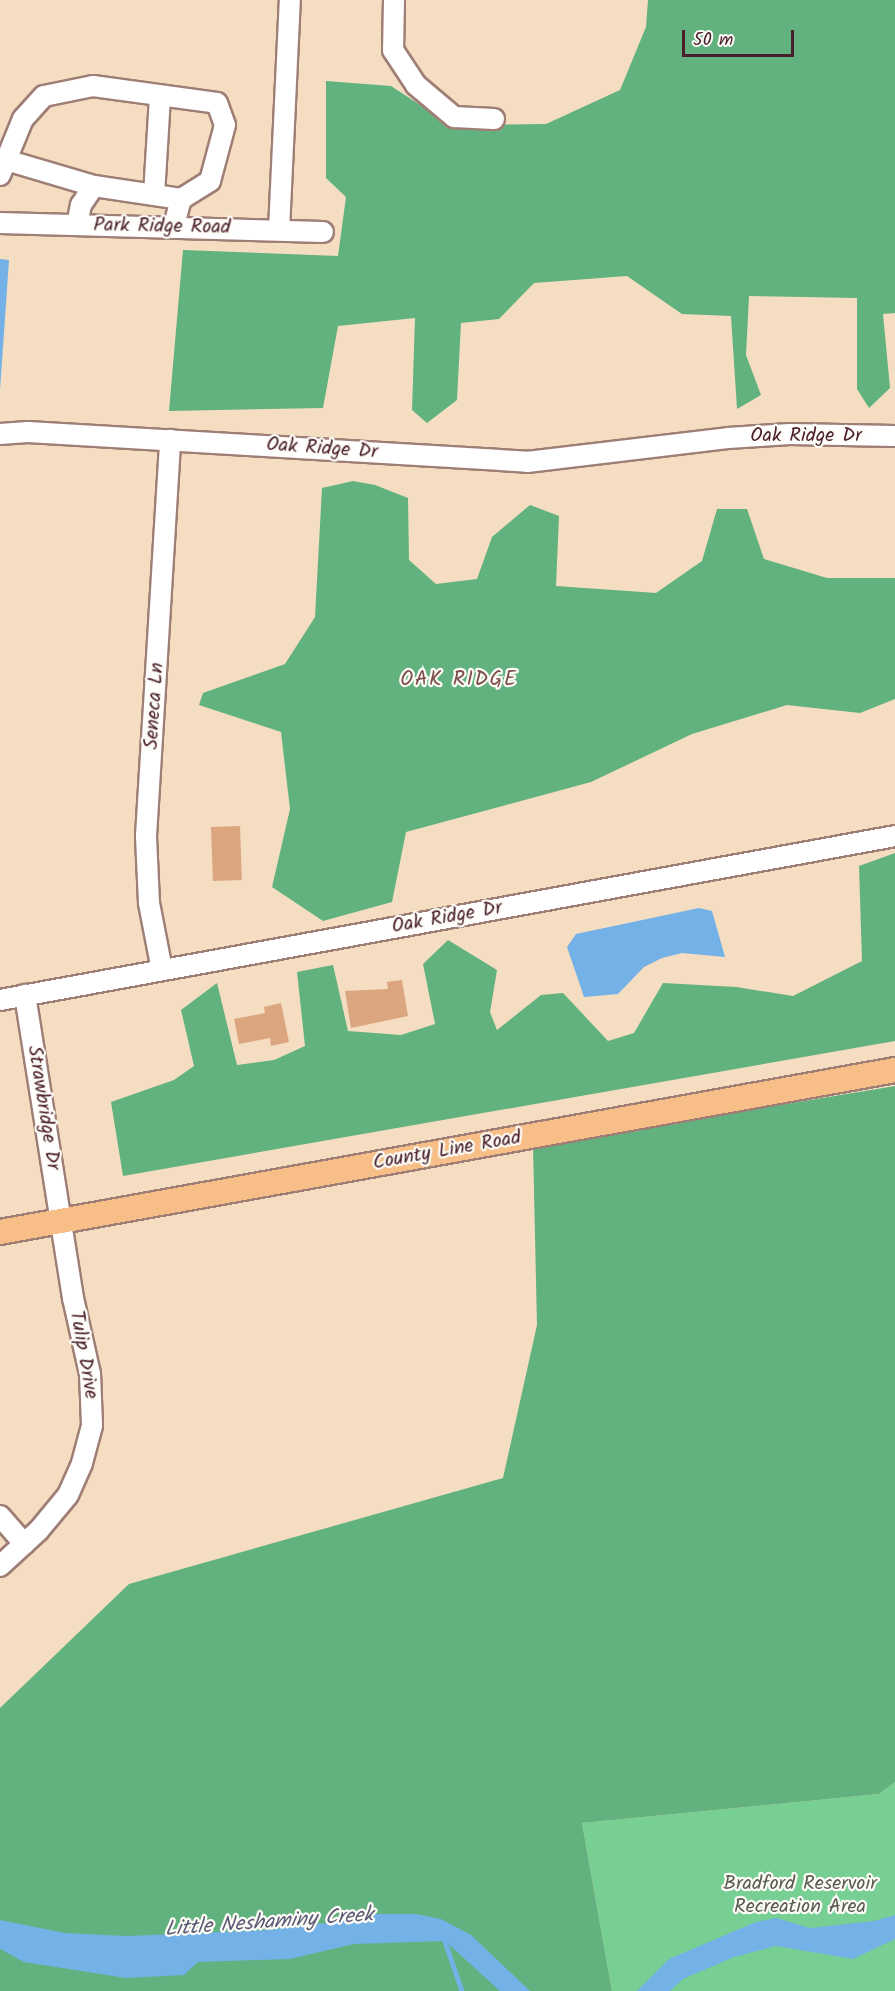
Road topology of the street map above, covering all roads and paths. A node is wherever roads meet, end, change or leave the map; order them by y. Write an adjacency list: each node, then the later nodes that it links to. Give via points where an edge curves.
1 (290, 0): 12 (street)
2 (394, 0): 4 (street, via 393,50 416,85 453,117)
3 (160, 98): 5 (street, via 93,86 44,96 23,119); 7 (street); 8 (street, via 217,103 225,126 210,181)
4 (494, 119)
5 (3, 168): 6 (street)
6 (94, 186): 7 (street); 10 (street, via 81,205)
7 (154, 195): 8 (street)
8 (181, 199): 11 (street)
9 (0, 223): 10 (street, Park Ridge Road)
10 (77, 225): 11 (street, Park Ridge Road)
11 (173, 228): 12 (street, Park Ridge Road)
12 (279, 230): 13 (street, Park Ridge Road)
13 (323, 231)
14 (0, 434): 16 (street, Oak Ridge Dr)
15 (895, 436): 16 (street, Oak Ridge Dr, via 790,434 728,438 527,462)
16 (170, 440): 18 (street, Seneca Ln, via 146,836 149,903)
17 (895, 836): 18 (street, Oak Ridge Dr)
18 (162, 970): 19 (street, Oak Ridge Dr)
19 (25, 995): 20 (street, Oak Ridge Dr); 22 (street, Strawbridge Dr)
20 (0, 1000)
21 (895, 1070): 22 (main road, County Line Road)
22 (62, 1220): 23 (main road, County Line Road); 25 (street, Tulip Drive, via 90,1374 92,1425 68,1495)
23 (0, 1232)
24 (0, 1516): 25 (street)
25 (24, 1544): 26 (street, Tulip Drive)
26 (0, 1566)

